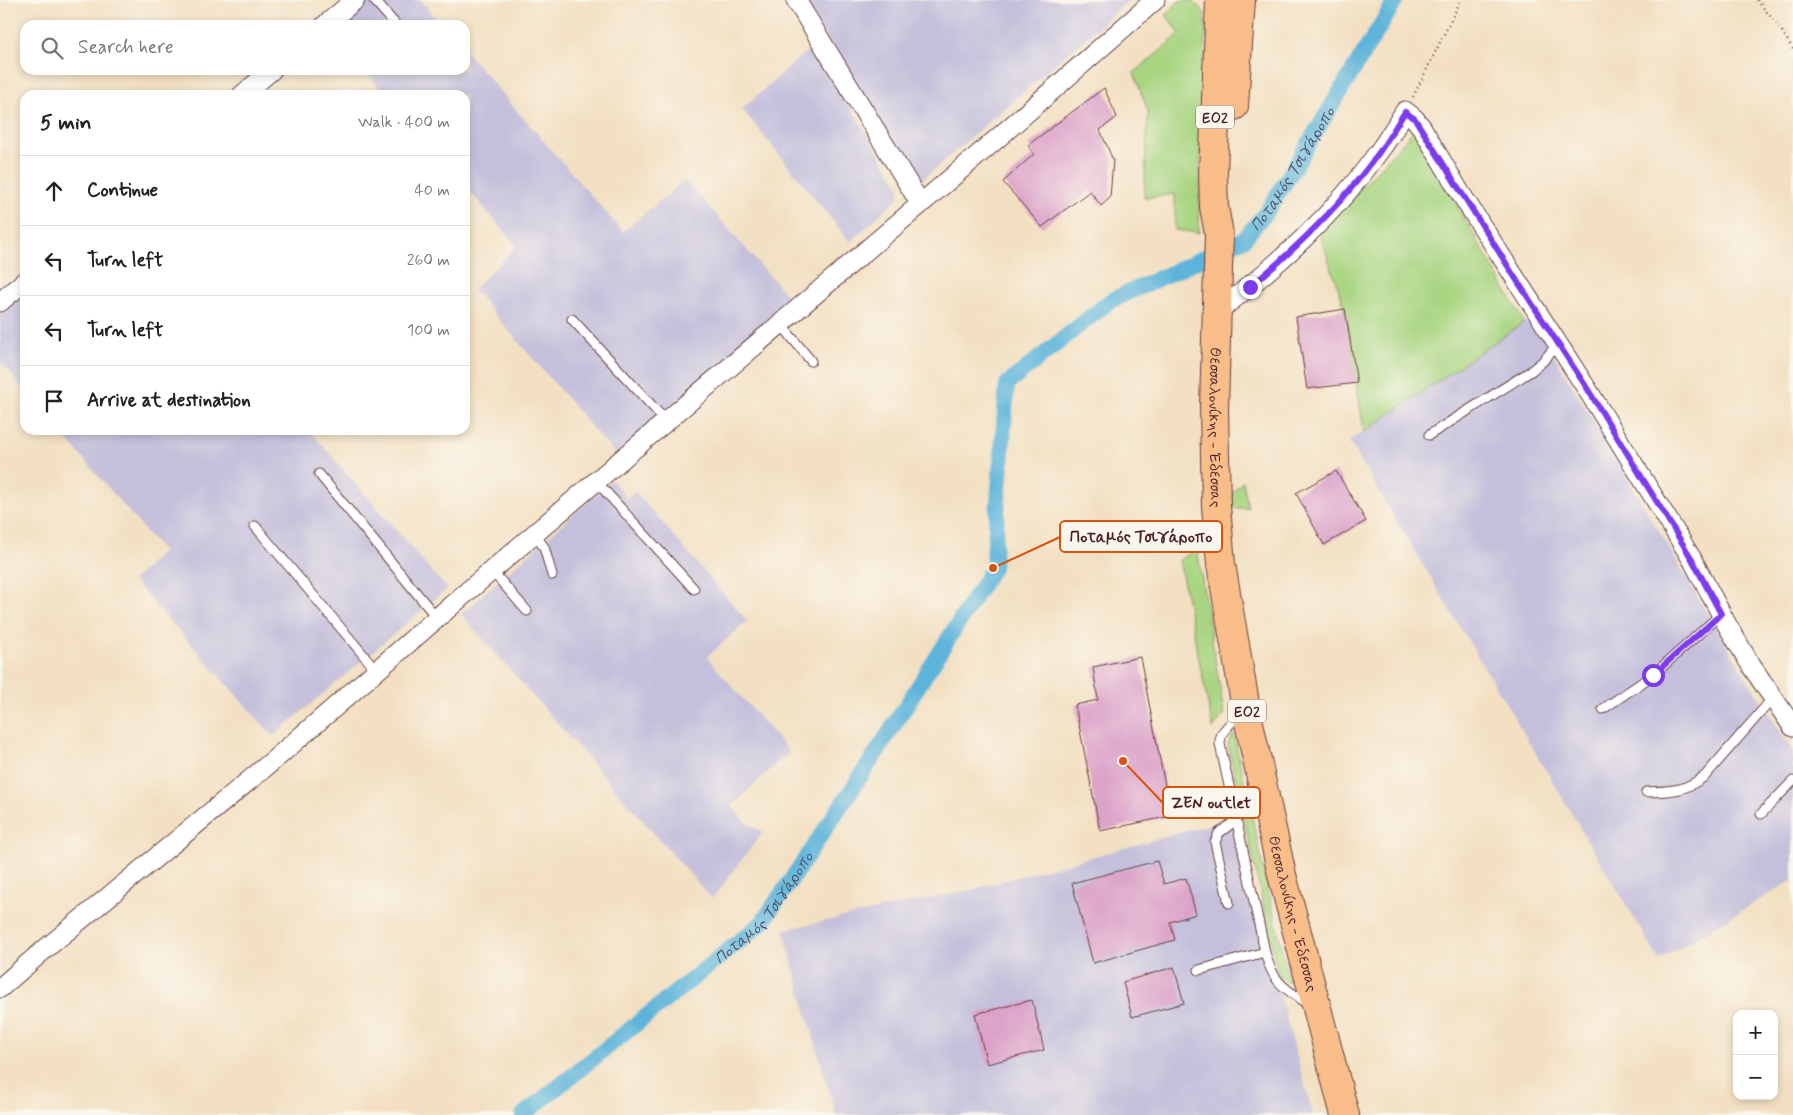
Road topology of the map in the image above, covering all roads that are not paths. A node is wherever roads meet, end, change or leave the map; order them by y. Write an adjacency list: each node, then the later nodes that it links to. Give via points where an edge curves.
1 (355, 0): 7 (street)
2 (374, 0): 8 (lane)
3 (796, 0): 11 (street)
4 (1155, 0): 11 (street)
5 (1220, 0): 12 (highway, Θεσσαλονίκης - Έδεσσας / ΕΟ2, via 1213,173)
6 (1241, 0): 12 (highway, Θεσσαλονίκης - Έδεσσας / ΕΟ2, via 1226,210)
7 (331, 20)
8 (392, 20)
9 (266, 75): 10 (street)
10 (248, 90)
11 (920, 203): 17 (street)
12 (1219, 234): 15 (highway, Θεσσαλονίκης - Έδεσσας / ΕΟ2)
13 (20, 289): 14 (street)
14 (0, 302)
15 (1217, 306): 18 (street, via 1276,264 1324,218 1368,166 1405,112 1422,128); 34 (highway, Θεσσαλονίκης - Έδεσσας / ΕΟ2, via 1216,506 1221,564)
16 (572, 318): 20 (lane)
17 (780, 323): 19 (lane); 20 (street)
18 (1559, 343): 21 (lane, via 1531,371); 30 (street, via 1692,559)
19 (812, 361)
20 (666, 421): 23 (street)
21 (1429, 435)
22 (320, 474): 31 (lane)
23 (596, 481): 25 (street); 28 (lane)
24 (255, 526): 32 (lane)
25 (534, 534): 26 (street); 27 (lane, via 544,547)
26 (492, 571): 29 (lane); 31 (street)
27 (552, 575)
28 (694, 590)
29 (527, 611)
30 (1721, 614): 33 (street); 35 (lane, via 1653,675)
31 (438, 618): 32 (street)
32 (377, 671): 44 (street)
33 (1773, 698): 36 (street); 38 (lane, via 1705,776 1693,785 1681,790)
34 (1246, 709): 40 (lane, via 1223,731 1220,740); 45 (highway, Θεσσαλονίκης - Έδεσσας / ΕΟ2, via 1282,874)
35 (1603, 710)
36 (1793, 727)
37 (1793, 781): 39 (lane)
38 (1646, 792)
39 (1761, 814)
40 (1235, 820): 41 (lane, via 1218,833 1215,842); 42 (lane)
41 (1229, 903)
42 (1265, 952): 43 (lane); 45 (lane, via 1270,971 1280,985)
43 (1199, 970)
44 (0, 988)
45 (1317, 1011): 46 (highway, Θεσσαλονίκης - Έδεσσας / ΕΟ2)
46 (1345, 1115)

